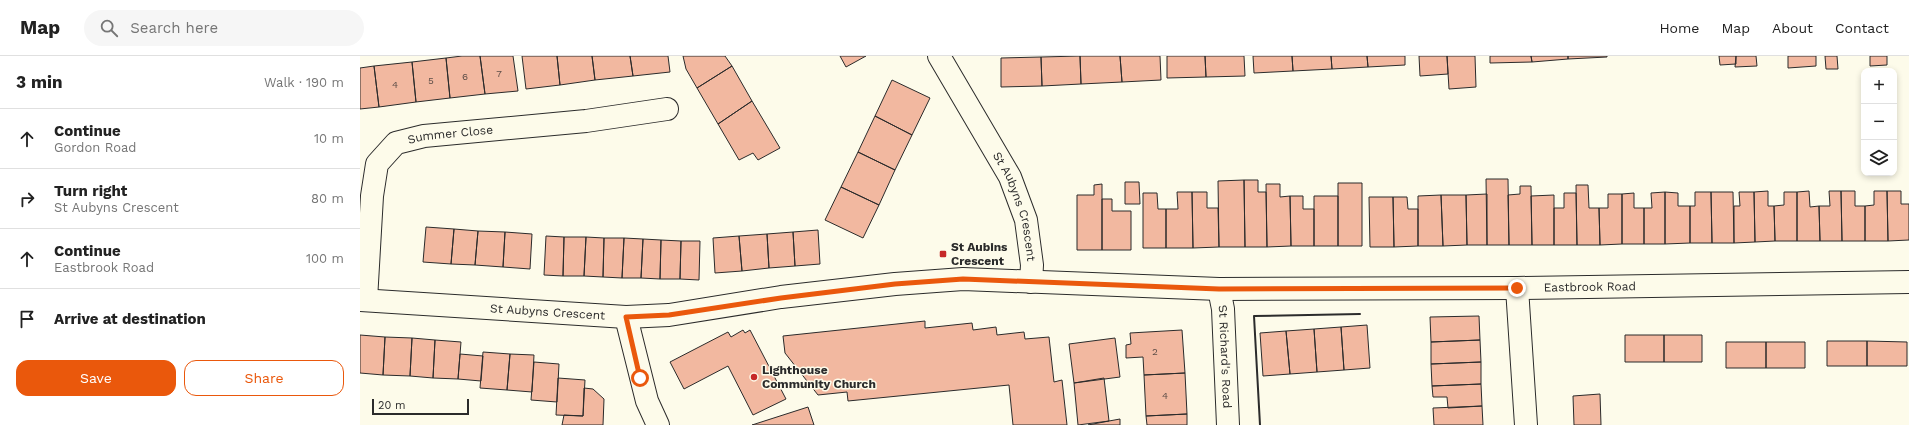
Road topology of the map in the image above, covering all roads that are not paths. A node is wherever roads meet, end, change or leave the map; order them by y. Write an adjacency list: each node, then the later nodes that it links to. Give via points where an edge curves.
1 (939, 56): 3 (street, St Aubyns Crescent, via 1010,177 1026,220)
2 (668, 110): 7 (street, Summer Close, via 586,121 424,136 396,143 378,164 372,196)
3 (1032, 282): 6 (street, Eastbrook Road); 8 (street, St Aubyns Crescent, via 963,279 895,284 669,315)
4 (1909, 282): 5 (street, Eastbrook Road)
5 (1517, 288): 6 (street, Eastbrook Road); 11 (street)
6 (1219, 289): 10 (street, St Richard's Road, via 1223,309)
7 (363, 300): 8 (street, St Aubyns Crescent)
8 (626, 317): 9 (street, via 647,401)
9 (658, 425)
10 (1228, 425)
11 (1526, 425)

